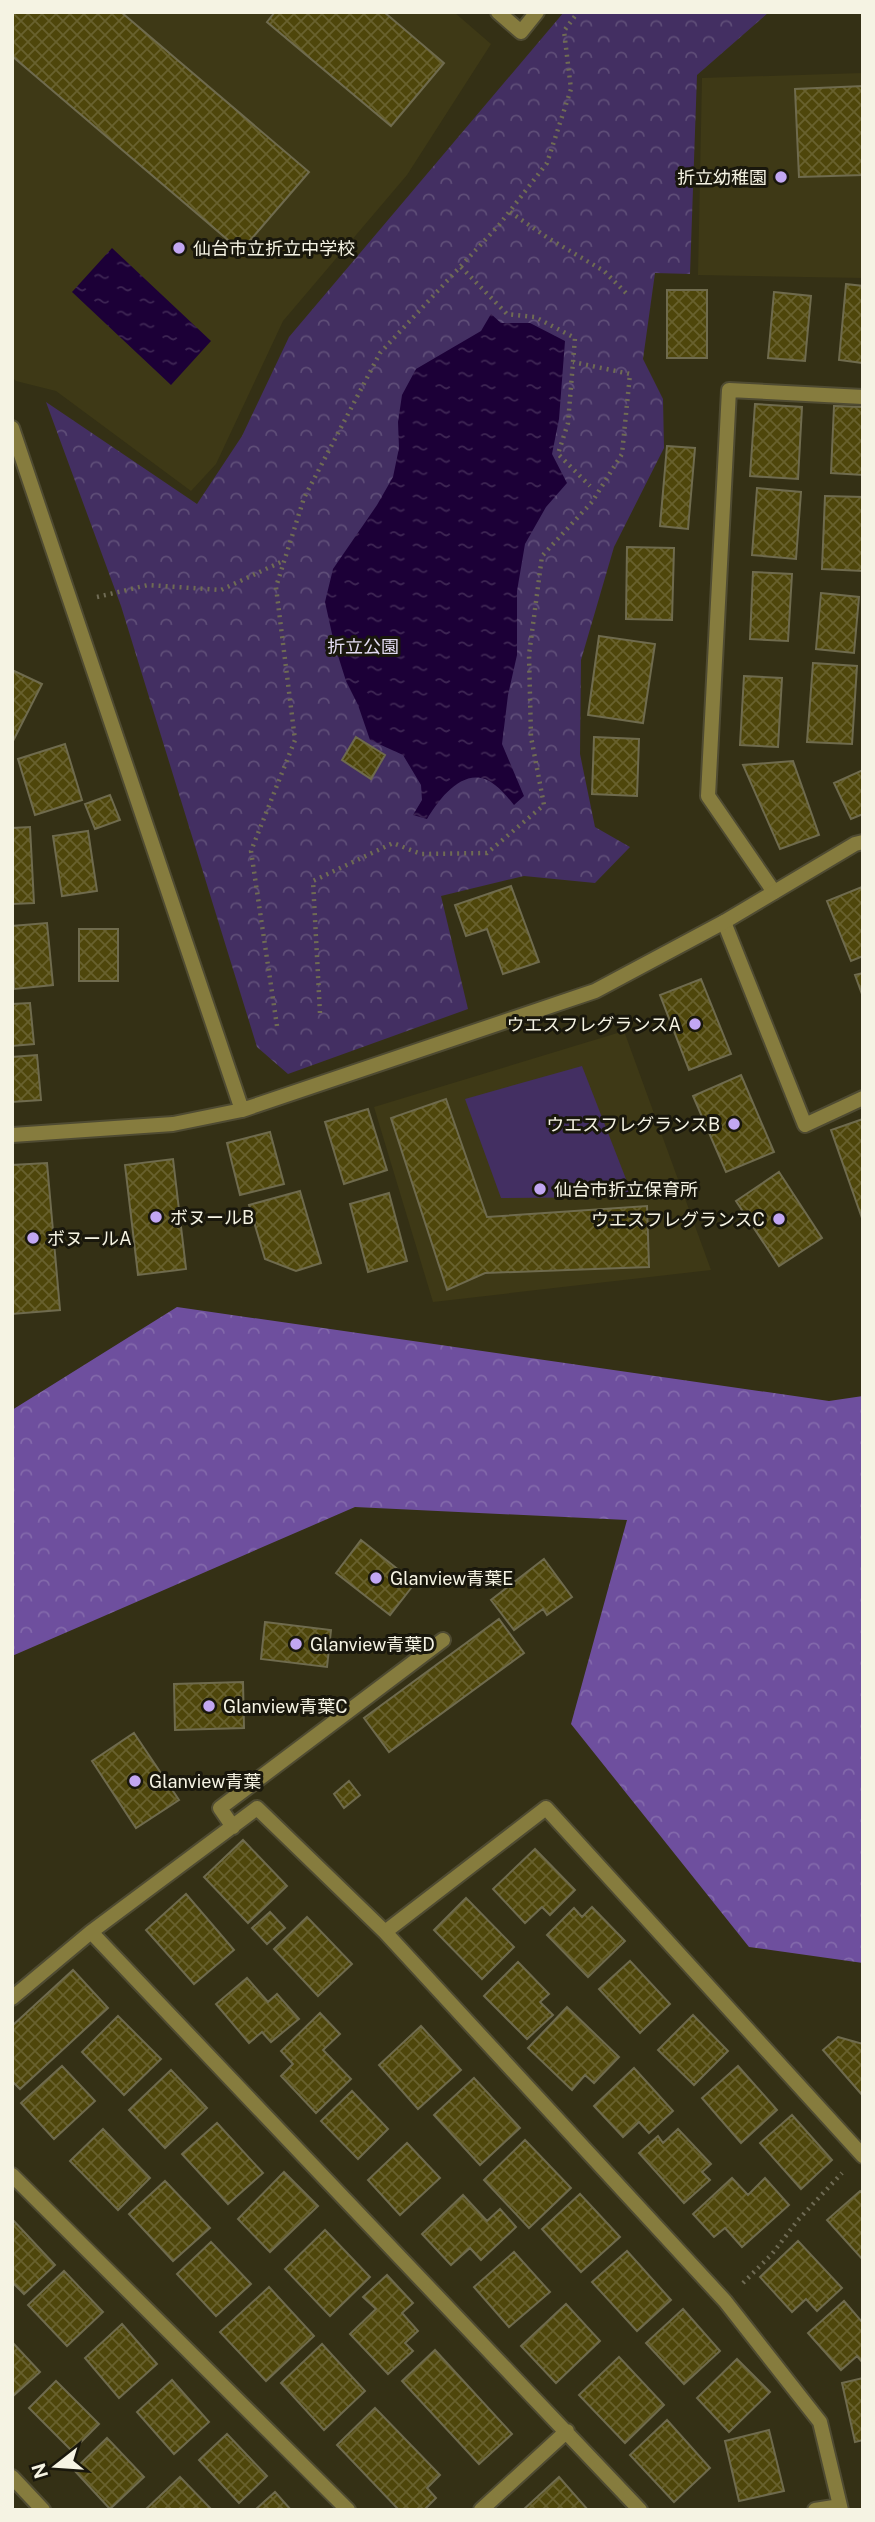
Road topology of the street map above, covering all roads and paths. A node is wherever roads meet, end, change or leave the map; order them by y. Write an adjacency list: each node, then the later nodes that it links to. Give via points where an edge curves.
1 (498, 12): 2 (street, via 521,32)
2 (537, 12)
3 (579, 12): 4 (path, via 564,30 571,89 547,163)
4 (510, 212): 5 (path); 6 (path, via 604,271)
5 (461, 267): 7 (path, via 507,314 536,317 575,338); 11 (path, via 380,353 304,498)
6 (629, 296)
7 (573, 362): 10 (path, via 568,423 558,454); 16 (path, via 630,373 622,454 592,502 542,556 528,654 531,737 544,805 487,853 421,854 393,843 313,881)
8 (863, 397): 14 (street, via 729,390 708,796)
9 (12, 428): 12 (street)
10 (590, 486)
11 (284, 561): 12 (path, via 221,590 148,585); 17 (path, via 276,587 295,740 251,850)
12 (71, 604): 19 (street)
13 (863, 842): 14 (street)
14 (774, 892): 15 (street)
15 (724, 922): 18 (street, via 805,1125); 19 (street, via 595,991)
16 (320, 1013)
17 (277, 1026)
18 (863, 1098)
19 (242, 1111): 20 (street, via 173,1124)
20 (12, 1135)
21 (443, 1640): 22 (street, via 220,1808)
22 (233, 1827): 23 (street); 24 (street, via 257,1808)
23 (92, 1931): 25 (street); 29 (street)
24 (385, 1932): 26 (street, via 546,1808); 28 (street)
25 (12, 1998)
26 (862, 2155): 28 (path)
27 (12, 2175): 33 (street)
28 (725, 2301): 31 (street, via 820,2422)
29 (566, 2431): 34 (street); 35 (street)
30 (12, 2477): 32 (street)
31 (841, 2508): 36 (street)
32 (43, 2510)
33 (348, 2510)
34 (481, 2510)
35 (640, 2510)
36 (815, 2510)

